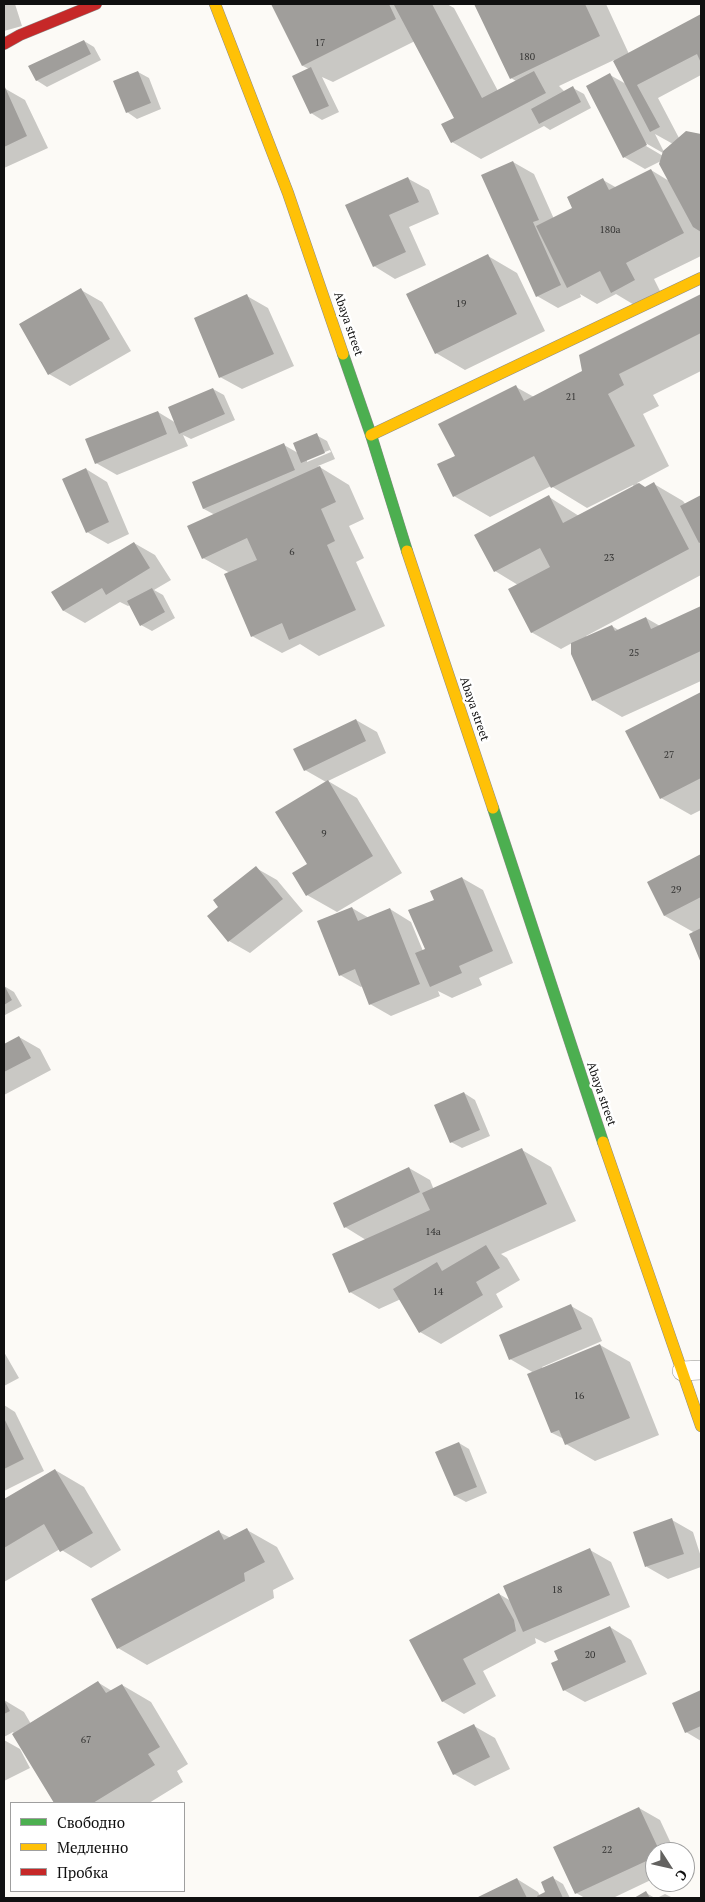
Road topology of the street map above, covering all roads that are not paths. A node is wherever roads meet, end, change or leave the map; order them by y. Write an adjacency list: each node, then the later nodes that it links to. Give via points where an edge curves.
1 (96, 4): 3 (street)
2 (215, 4): 5 (street, Abaya street, via 288,192)
3 (4, 44)
4 (701, 278): 5 (street)
5 (371, 435): 7 (street, Abaya street, via 577,1067)
6 (701, 1370): 7 (lane)
7 (682, 1371): 8 (street, Abaya street)
8 (701, 1426)

